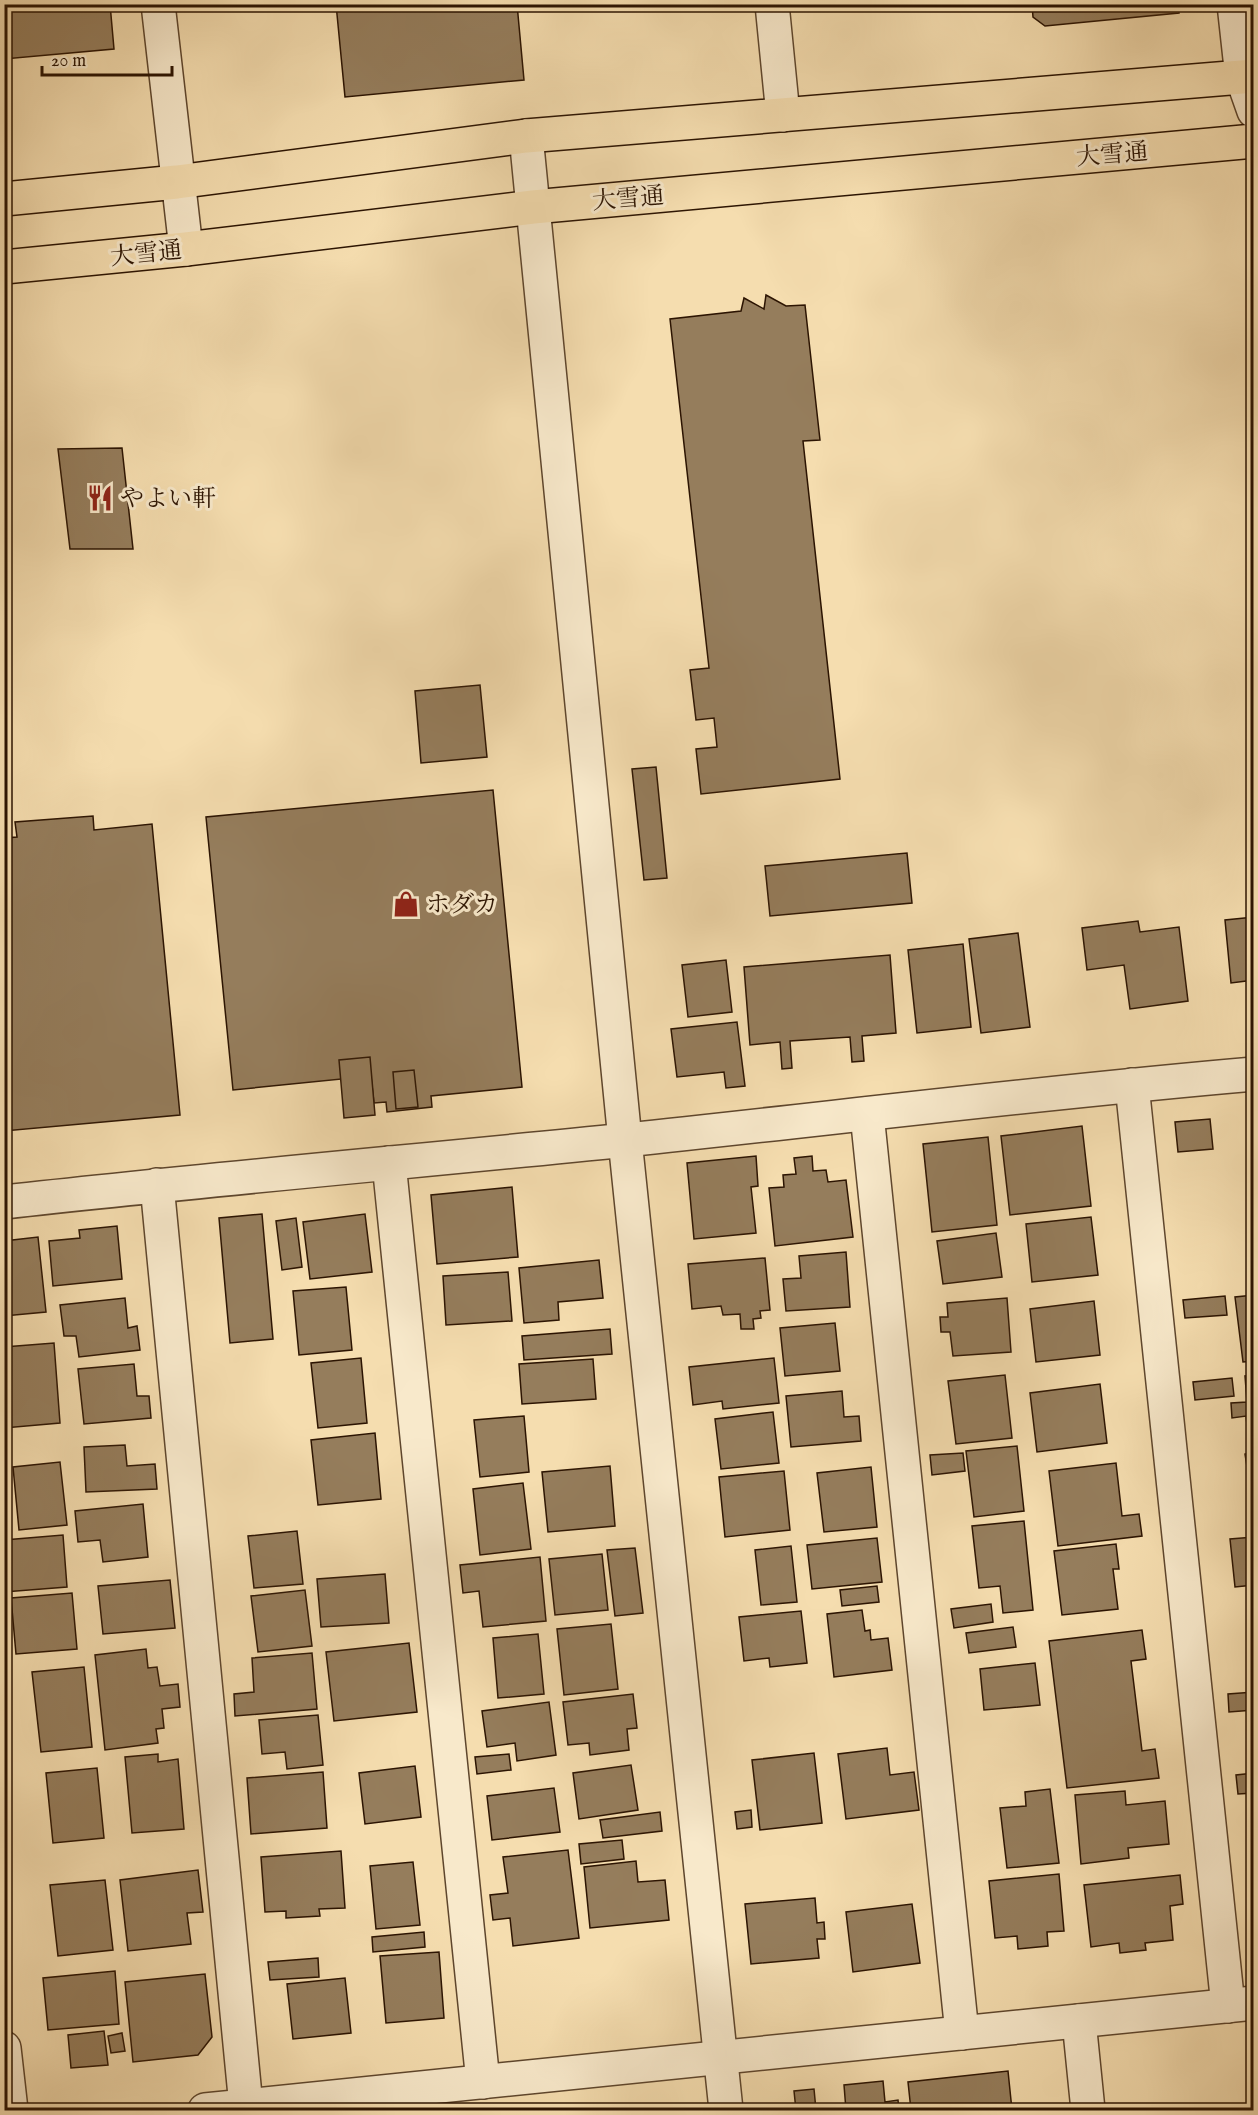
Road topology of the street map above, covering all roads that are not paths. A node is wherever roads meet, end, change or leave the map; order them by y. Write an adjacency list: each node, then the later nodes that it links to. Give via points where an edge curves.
1 (158, 4): 9 (street)
2 (772, 4): 6 (street)
3 (1234, 4): 4 (street)
4 (1248, 76): 5 (street); 6 (highway)
5 (1254, 111)
6 (783, 115): 7 (highway)
7 (526, 136): 9 (highway); 11 (street)
8 (1254, 141): 11 (highway, 大雪通)
9 (177, 182): 10 (highway); 12 (street)
10 (4, 199)
11 (533, 207): 12 (highway, 大雪通); 17 (street)
12 (186, 249): 13 (highway, 大雪通)
13 (4, 267)
14 (1254, 1074): 15 (street)
15 (1132, 1084): 16 (street); 21 (street)
16 (867, 1114): 17 (street); 23 (street)
17 (625, 1140): 18 (street); 25 (street)
18 (388, 1163): 19 (street); 26 (street)
19 (157, 1185): 20 (street); 28 (street)
20 (4, 1202)
21 (1241, 2004): 22 (street)
22 (1079, 2021): 23 (street); 32 (street)
23 (962, 2033): 25 (street)
24 (4, 2048): 29 (street)
25 (720, 2058): 26 (street); 31 (street)
26 (483, 2082): 27 (street)
27 (368, 2102): 28 (street)
28 (246, 2106): 30 (street)
29 (11, 2110)
30 (205, 2110)
31 (726, 2110)
32 (1088, 2110)

